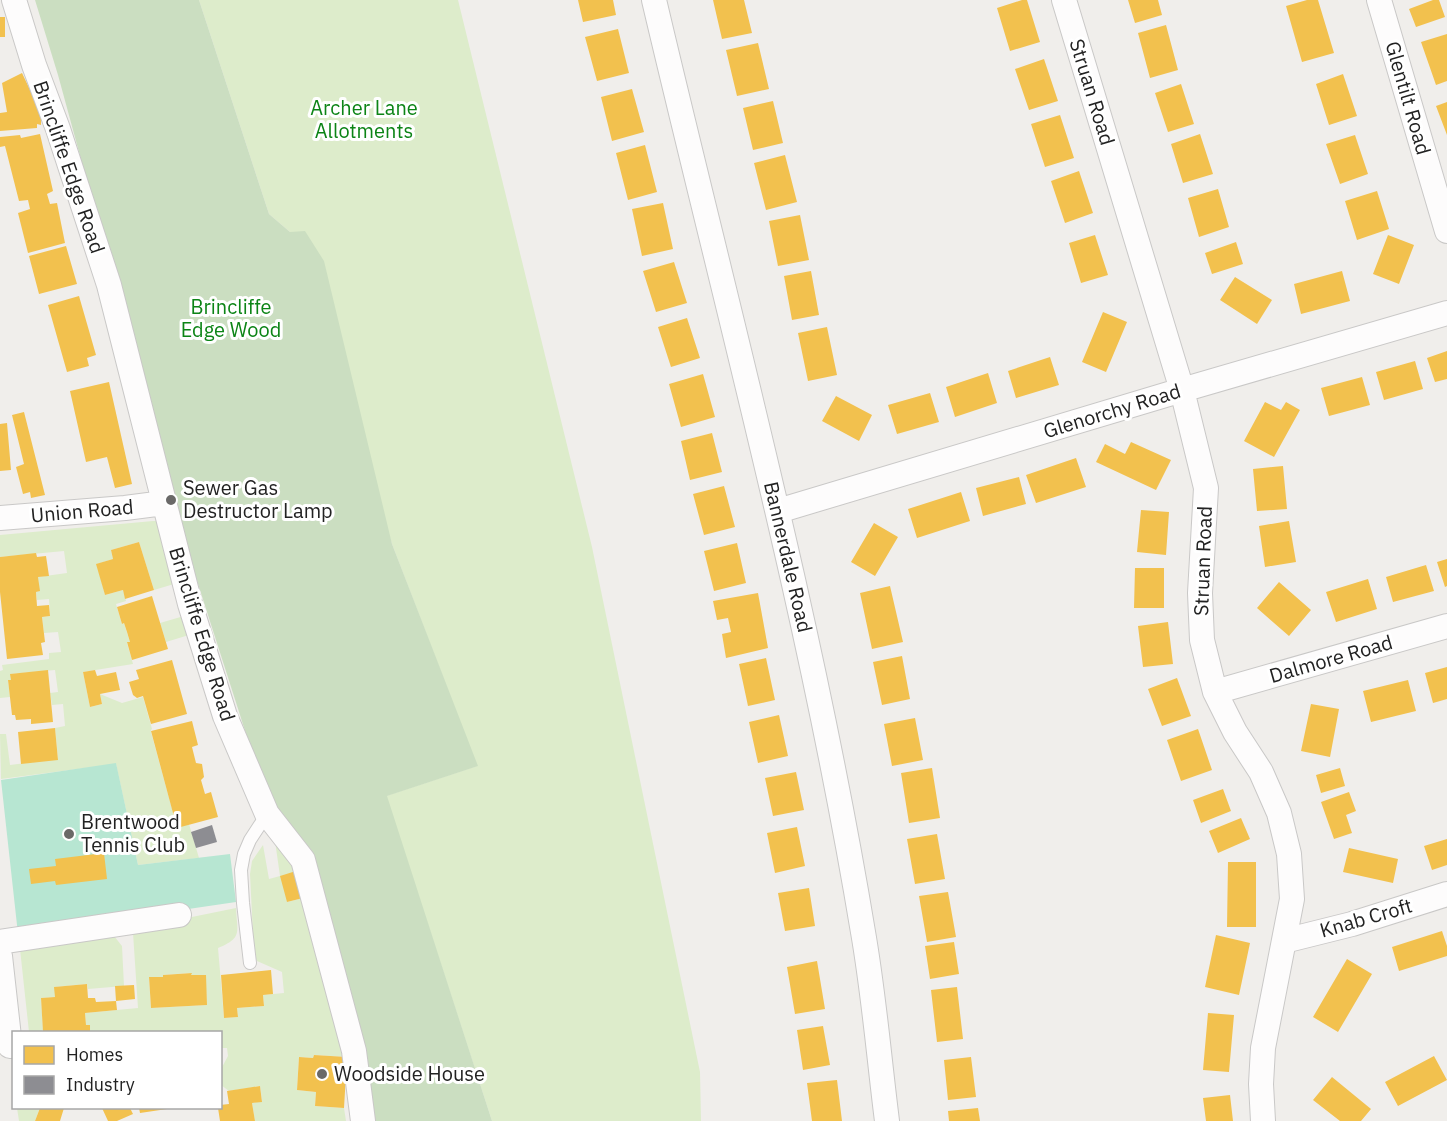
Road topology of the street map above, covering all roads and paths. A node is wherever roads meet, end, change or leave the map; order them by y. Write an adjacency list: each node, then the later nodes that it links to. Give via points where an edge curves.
1 (14, 0): 8 (street, Brincliffe Edge Road, via 109,285)
2 (654, 0): 9 (street, Bannerdale Road)
3 (1064, 0): 7 (street, Struan Road)
4 (1379, 0): 5 (street, Glentilt Road)
5 (1447, 231)
6 (1447, 313): 7 (street, Glenorchy Road)
7 (1182, 390): 9 (street, Glenorchy Road); 12 (street, Struan Road, via 1206,488 1200,592 1202,640)
8 (164, 503): 10 (street, Union Road); 13 (street, Brincliffe Edge Road, via 225,716)
9 (778, 511): 22 (street, Bannerdale Road, via 843,815 864,935)
10 (0, 518)
11 (1447, 626): 12 (street, Dalmore Road)
12 (1215, 692): 16 (street, Struan Road, via 1279,813 1289,854 1292,899)
13 (267, 814): 19 (lane, via 250,840 241,870); 21 (street, Brincliffe Edge Road, via 303,860 354,1052)
14 (1447, 894): 16 (street, Knab Croft)
15 (179, 915): 17 (street)
16 (1284, 941): 23 (street, Struan Road, via 1263,1048)
17 (0, 942)
18 (0, 956): 20 (street)
19 (250, 963)
20 (10, 1046)
21 (363, 1121)
22 (887, 1121)
23 (1263, 1121)

